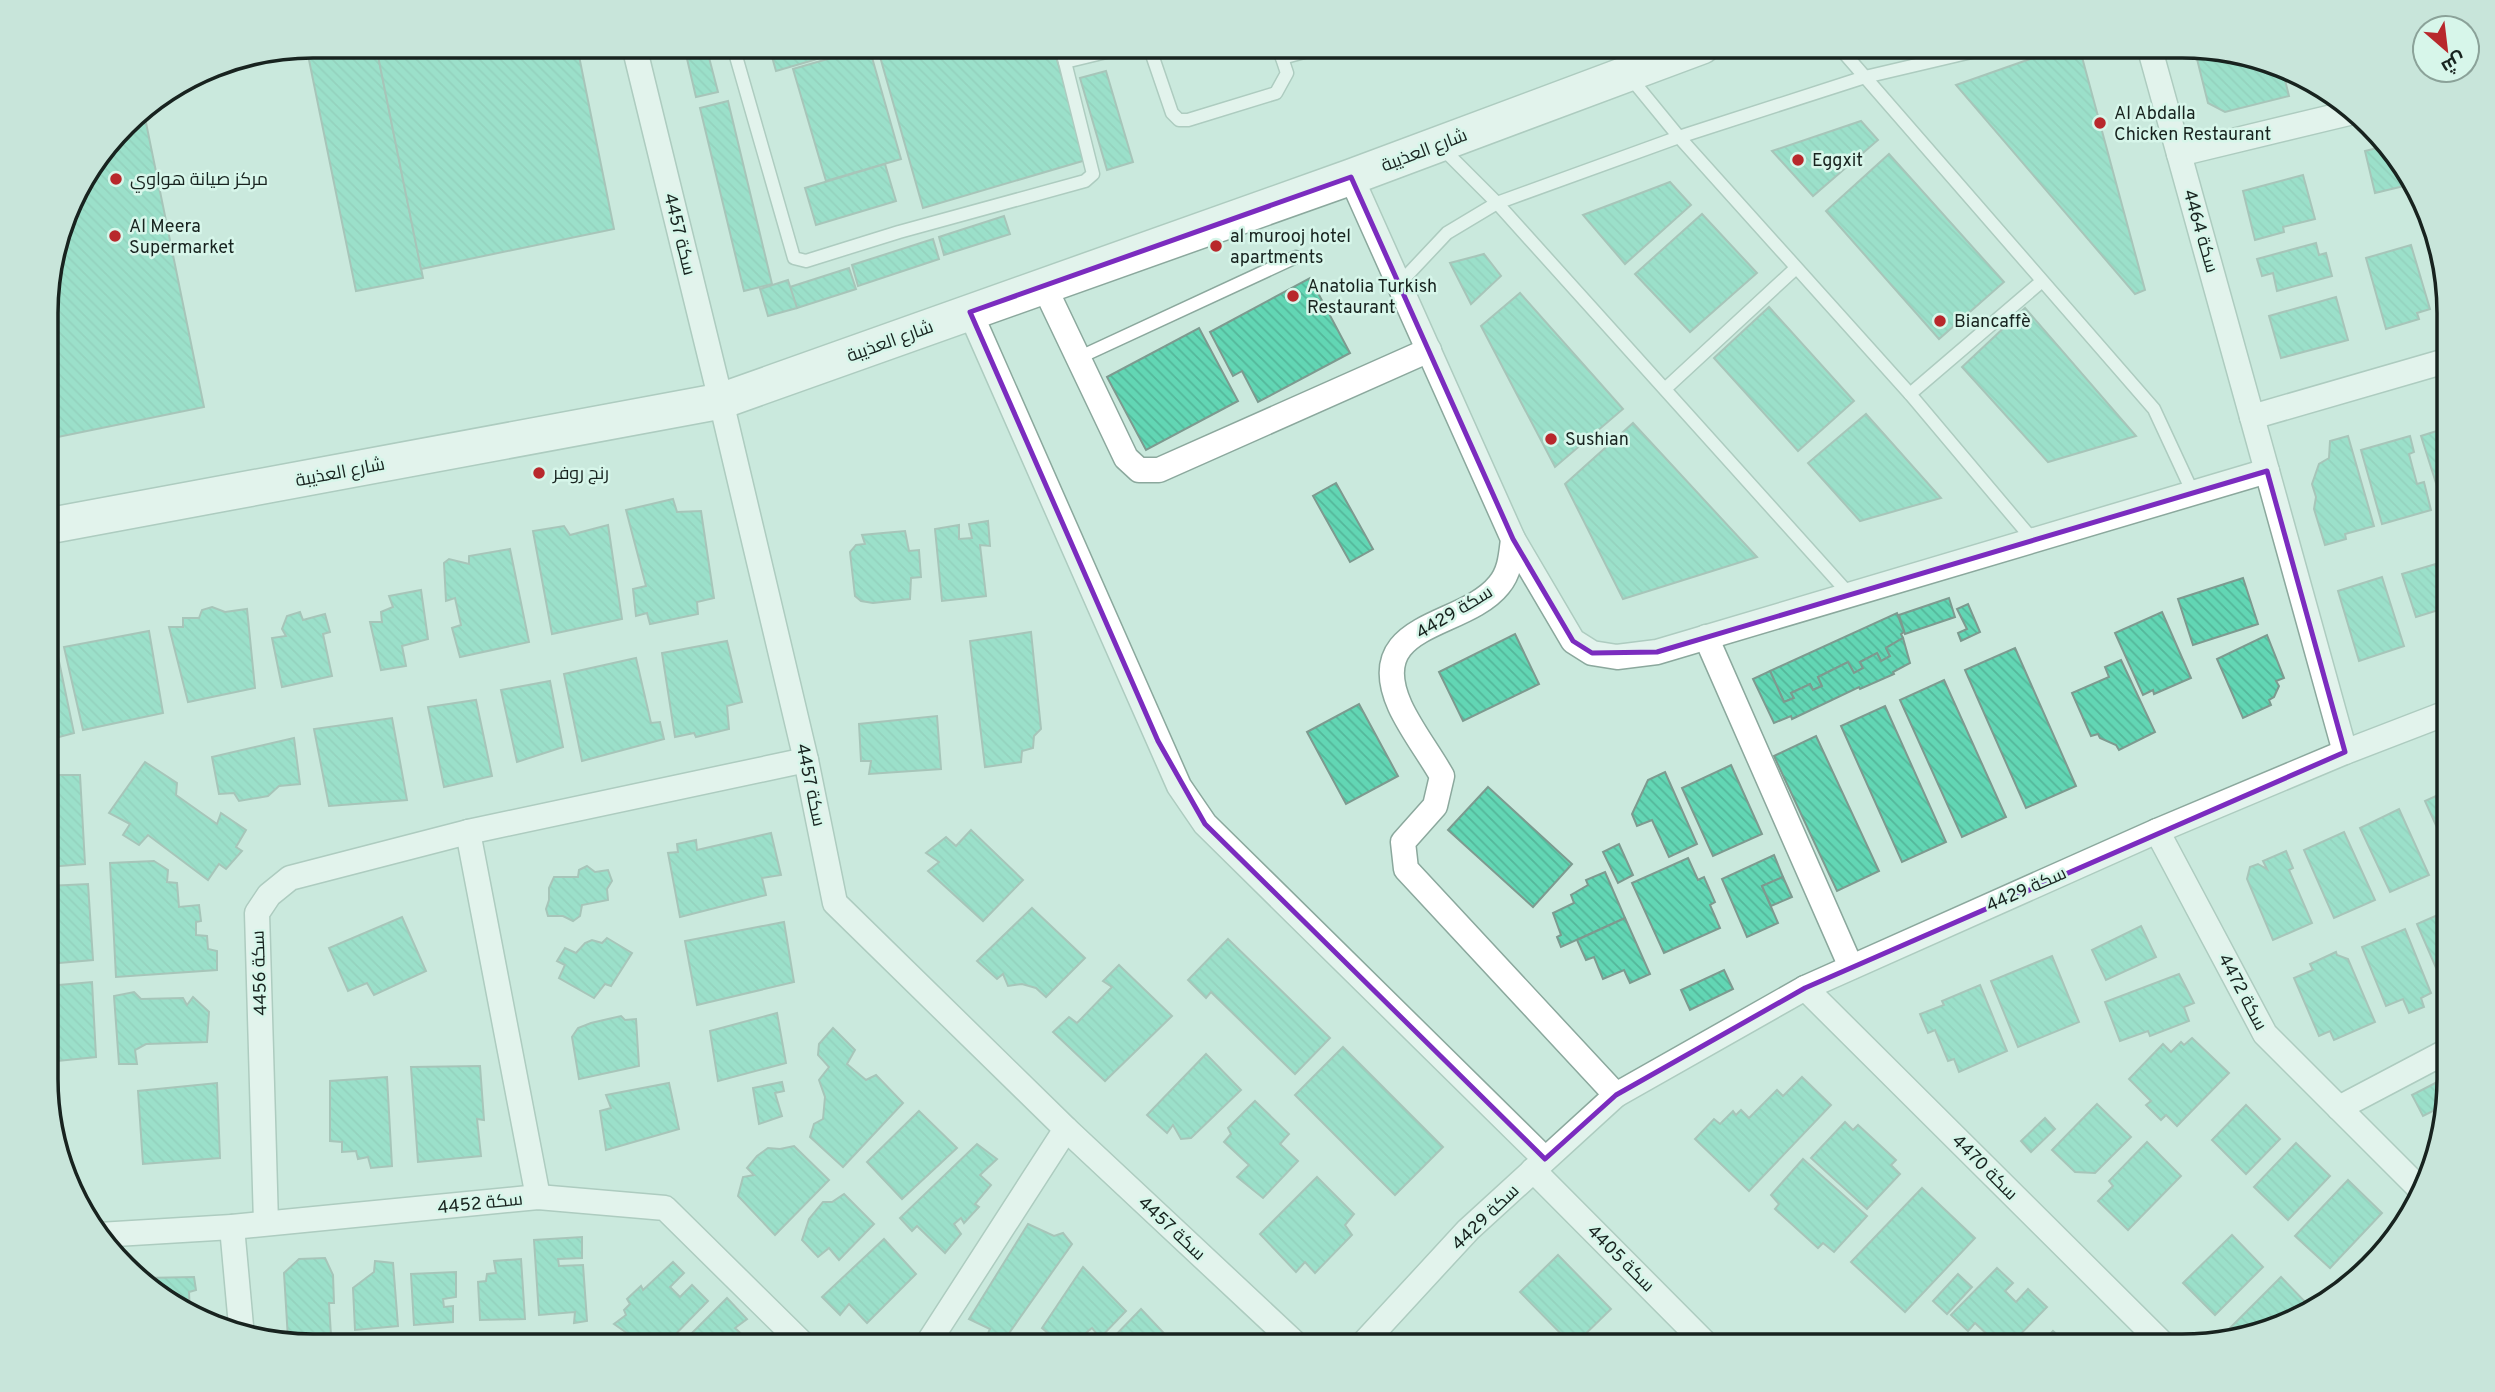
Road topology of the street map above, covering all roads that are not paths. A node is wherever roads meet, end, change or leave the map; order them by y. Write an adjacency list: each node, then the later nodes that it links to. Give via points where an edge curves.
1 (637, 58): 31 (street, سكة 4457)
2 (736, 58): 11 (lane, via 794,258 806,261 1085,181 1093,174)
3 (1064, 58): 11 (lane)
4 (1082, 58): 11 (lane)
5 (1153, 58): 6 (lane, via 1172,113 1179,120 1276,93 1287,74)
6 (1282, 58)
7 (1670, 58): 12 (street, شارع العذيبة)
8 (1848, 58): 13 (lane)
9 (1946, 58): 13 (lane)
10 (2152, 58): 17 (street, سكة 4464)
11 (1065, 62)
12 (1627, 74): 15 (lane); 16 (street, شارع العذيبة)
13 (1865, 77): 15 (lane); 22 (lane)
14 (2342, 115): 17 (street)
15 (1679, 137): 19 (lane); 21 (lane)
16 (1438, 144): 18 (street, شارع العذيبة); 19 (lane)
17 (2179, 154): 32 (street, سكة 4464)
18 (1351, 177): 23 (street); 24 (street, شارع العذيبة)
19 (1497, 203): 23 (lane, via 1447,233); 29 (lane)
20 (1296, 257): 27 (lane)
21 (1796, 268): 29 (lane); 30 (lane)
22 (2041, 282): 30 (lane); 34 (lane, via 2154,409)
23 (1399, 284): 26 (street)
24 (1044, 286): 25 (street, شارع العذيبة); 27 (street)
25 (970, 312): 31 (street, شارع العذيبة); 51 (street, سكة 4405, via 1179,786 1205,824)
26 (1429, 351): 27 (street, via 1158,470 1139,471 1126,458); 36 (street)
27 (1078, 358)
28 (2437, 363): 32 (street)
29 (1665, 389): 38 (lane)
30 (1910, 394): 37 (lane)
31 (721, 401): 35 (street, شارع العذيبة); 42 (street, سكة 4457)
32 (2252, 417): 33 (street, سكة 4464)
33 (2267, 471): 34 (street); 41 (street, سكة 4464)
34 (2193, 493): 37 (street)
35 (58, 524)
36 (1513, 539): 39 (street, via 1573,641 1592,653 1617,657 1657,652); 48 (street, سكة 4429, via 1510,564 1489,595 1419,632 1398,649 1391,670 1400,705 1442,776 1435,806 1403,842 1406,869)
37 (2033, 540): 38 (street)
38 (1850, 595): 39 (street)
39 (1706, 637): 45 (street)
40 (2437, 717): 41 (street, سكة 4429)
41 (2345, 752): 43 (street, سكة 4429)
42 (806, 760): 44 (street, سكة 4456); 50 (street, سكة 4457, via 835,903)
43 (2157, 831): 45 (street, سكة 4429); 49 (street, سكة 4472, via 2265,1034)
44 (468, 832): 53 (street); 54 (street, سكة 4456, via 290,878 269,895 257,913)
45 (1851, 967): 46 (street, سكة 4429)
46 (1805, 988): 48 (street, سكة 4429); 63 (street, سكة 4470)
47 (2437, 1055): 49 (street)
48 (1616, 1095): 51 (street, سكة 4429)
49 (2339, 1108): 52 (street, سكة 4472)
50 (1066, 1129): 59 (street); 60 (street, سكة 4457)
51 (1539, 1165): 61 (street, سكة 4429, via 1468,1230); 62 (street, سكة 4405)
52 (2415, 1184)
53 (538, 1197): 54 (street, سكة 4452); 58 (street, سكة 4452, via 665,1208)
54 (266, 1223): 55 (street, سكة 4452)
55 (232, 1227): 56 (street, سكة 4452); 57 (street)
56 (111, 1234)
57 (241, 1324)
58 (793, 1334)
59 (934, 1334)
60 (1285, 1334)
61 (1372, 1334)
62 (1698, 1334)
63 (2153, 1334)

